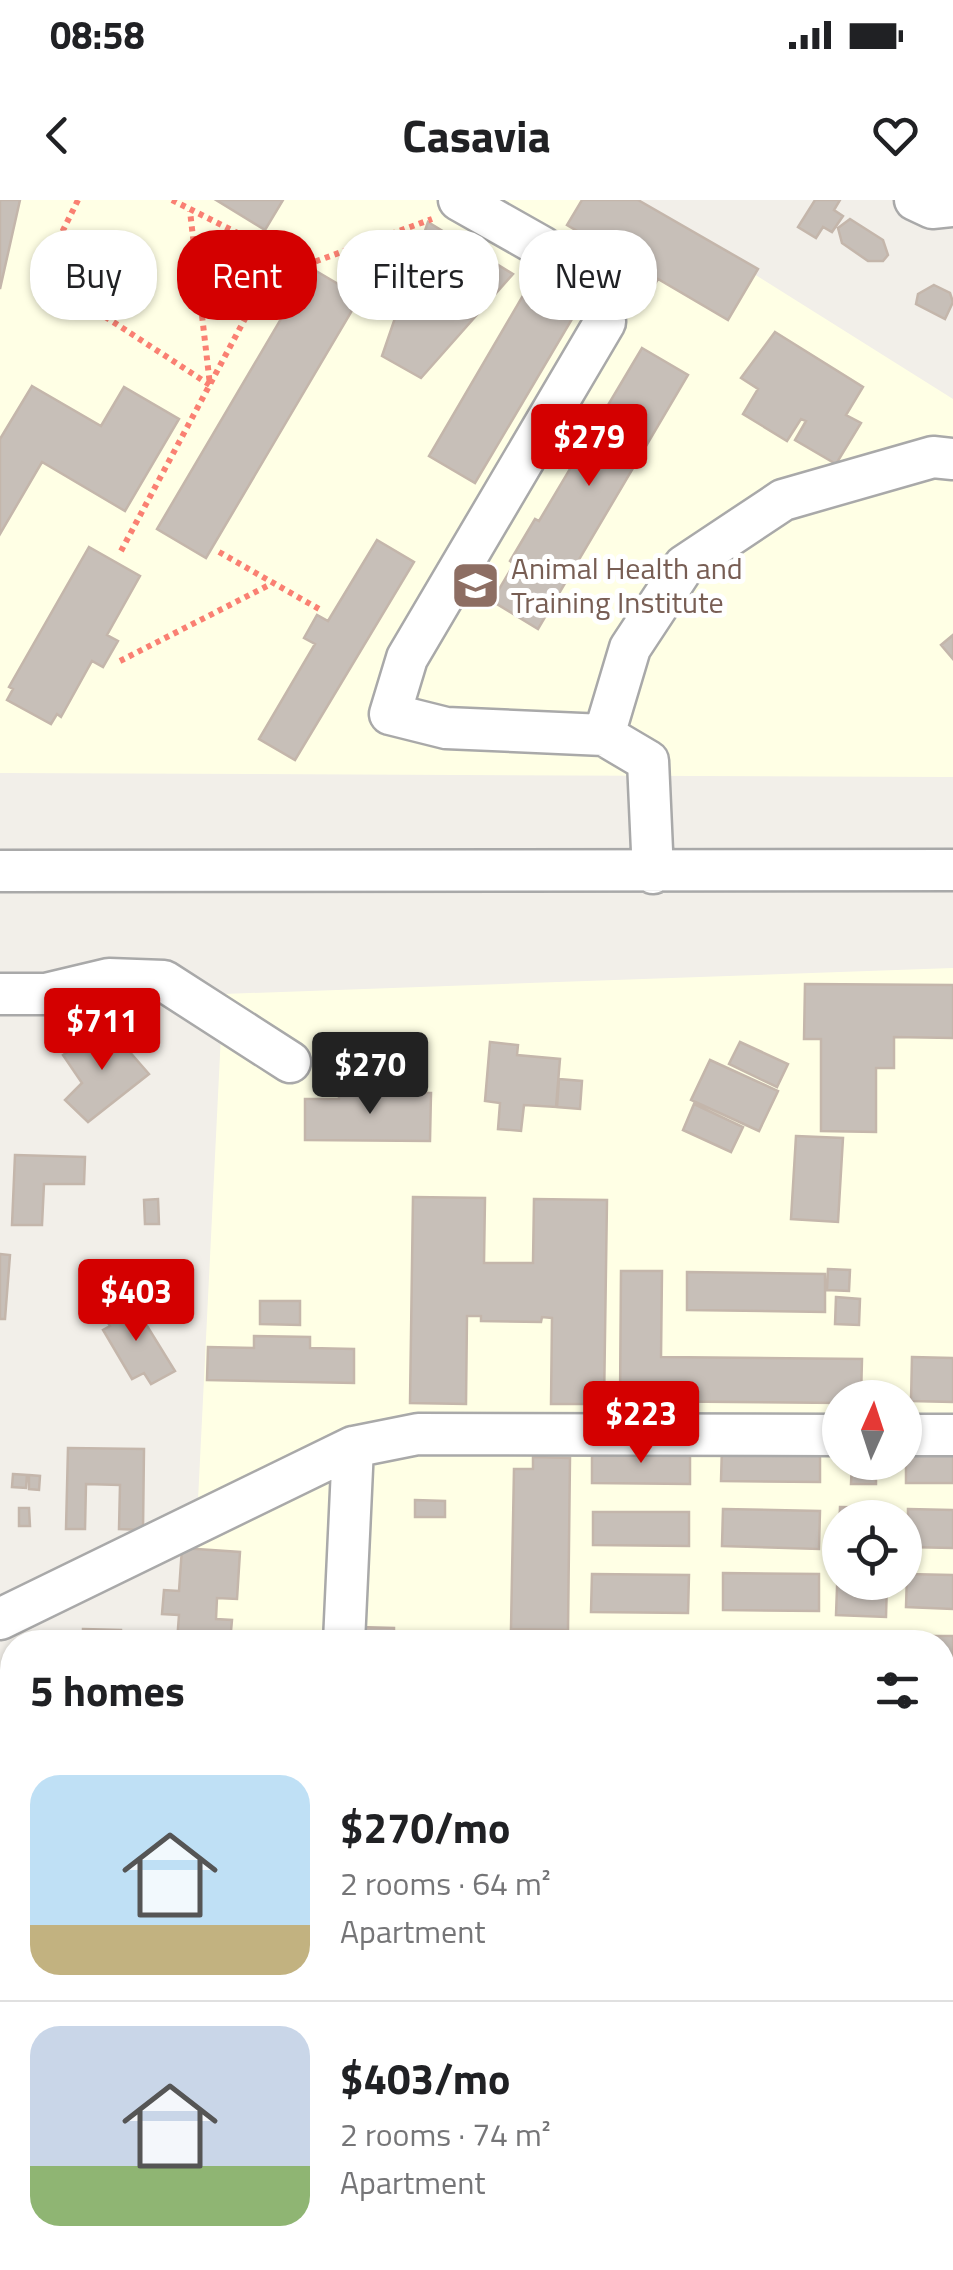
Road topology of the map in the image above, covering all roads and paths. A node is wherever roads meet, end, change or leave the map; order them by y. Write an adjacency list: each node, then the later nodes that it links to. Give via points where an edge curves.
1 (78, 200): 10 (path, via 41,275)
2 (172, 200): 6 (path)
3 (915, 200): 5 (street, via 932,208)
4 (465, 204): 8 (path); 17 (street, via 542,247 602,292 604,322 406,658 390,714 446,728)
5 (953, 206)
6 (190, 211): 7 (path); 10 (path)
7 (229, 230)
8 (317, 260)
9 (245, 320): 10 (path)
10 (210, 386): 12 (path)
11 (953, 459): 17 (street, via 933,457 783,500 684,566 630,648)
12 (121, 551)
13 (219, 552): 14 (path)
14 (271, 584): 15 (path); 16 (path)
15 (319, 609)
16 (120, 661)
17 (604, 735): 20 (street, via 648,761)
18 (953, 870): 20 (street)
19 (0, 871): 20 (street)
20 (652, 874)
21 (0, 994): 22 (street, via 46,994 108,979 164,980)
22 (290, 1062)
23 (822, 1435): 26 (street, via 418,1434)
24 (922, 1435): 25 (street)
25 (953, 1436)
26 (353, 1447): 27 (street); 28 (street)
27 (0, 1619)
28 (345, 1630)

